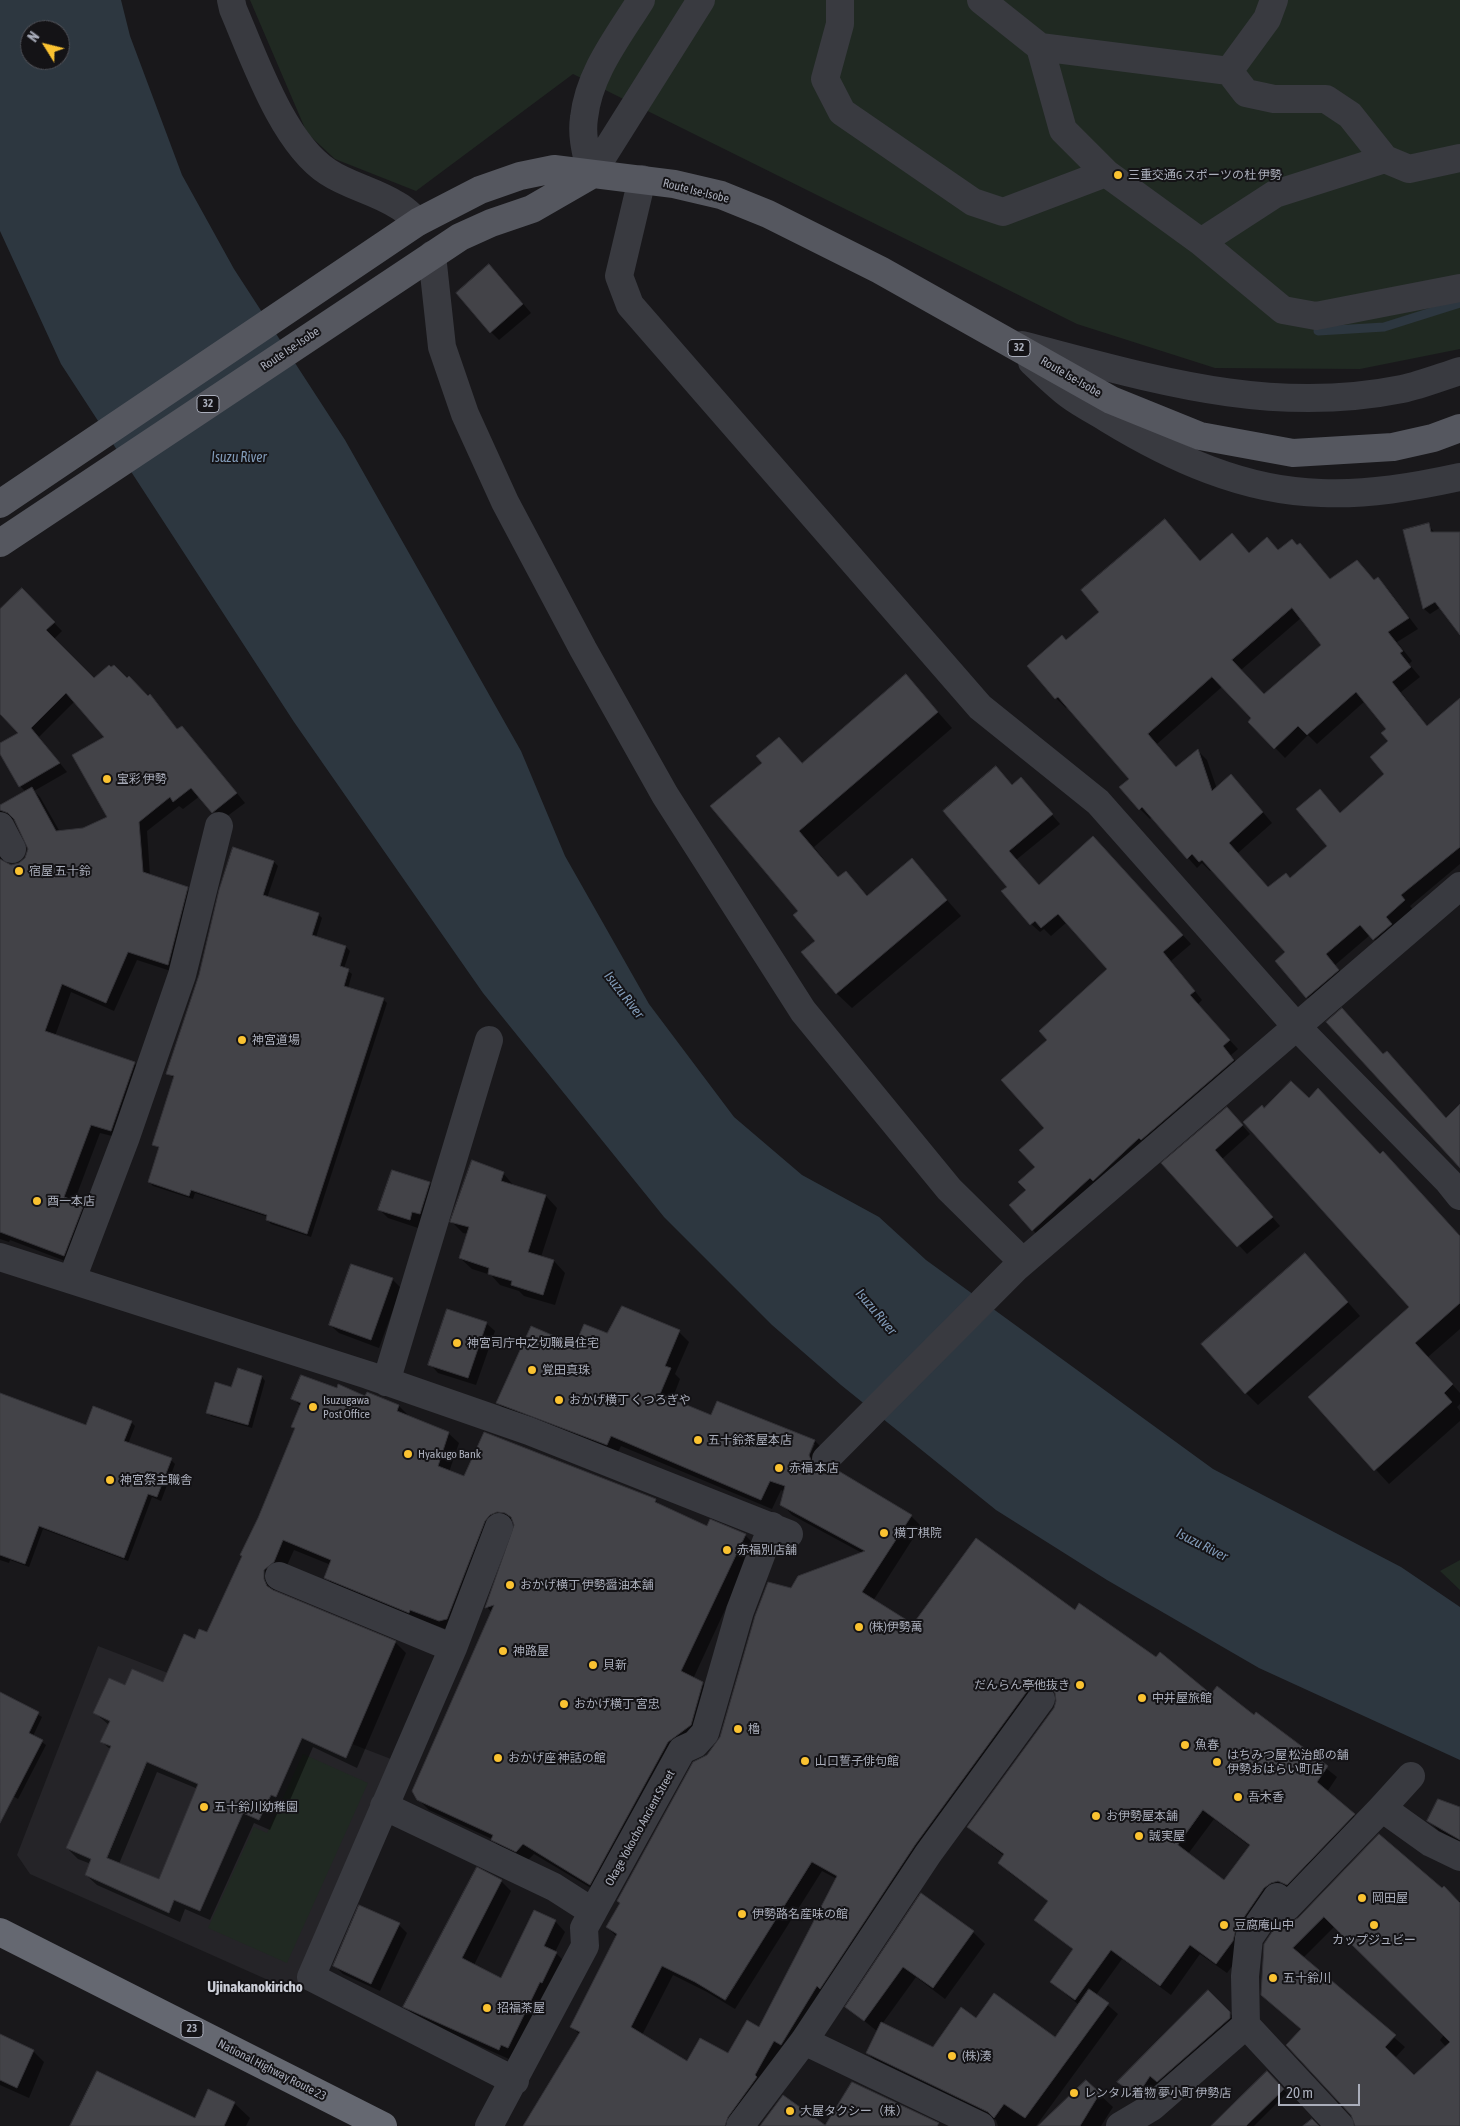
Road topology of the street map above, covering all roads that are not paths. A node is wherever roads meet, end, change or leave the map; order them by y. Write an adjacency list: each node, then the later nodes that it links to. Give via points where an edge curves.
1 (641, 0): 12 (street, via 602,63 590,91 584,118 584,140)
2 (700, 0): 12 (street)
3 (840, 0): 11 (street, via 840,24 825,79 842,112 973,202 1003,212)
4 (981, 0): 7 (street)
5 (1274, 0): 8 (street, via 1267,18)
6 (230, 3): 14 (street, via 284,119 296,142 311,160 330,173 398,205)
7 (1040, 47): 8 (street); 11 (street, via 1063,130)
8 (1229, 71): 9 (street, via 1246,93 1274,99 1326,99 1350,114)
9 (1385, 158): 10 (street, via 1409,169); 15 (street, via 1275,194)
10 (1460, 158)
11 (1106, 173): 15 (street)
12 (591, 175): 13 (main road, Route Ise-Isobe / 32); 14 (main road, Route Ise-Isobe / 32, via 554,169 520,176 480,190); 16 (main road, Route Ise-Isobe / 32, via 532,210 468,233)
13 (642, 179): 18 (main road, Route Ise-Isobe / 32, via 722,195 768,214 880,270); 26 (street, via 619,276 630,304 980,707 1098,802)
14 (418, 222): 22 (main road, Route Ise-Isobe / 32)
15 (1201, 242): 17 (street, via 1283,310 1316,316)
16 (432, 255): 23 (main road, Route Ise-Isobe / 32); 30 (street, via 442,347 465,414 509,510 664,795 803,1011 949,1189)
17 (1460, 288)
18 (1008, 342): 19 (street, via 1219,392 1281,399 1334,398 1403,389); 20 (main road, Route Ise-Isobe / 32, via 1111,400 1200,436 1230,443 1293,454 1360,450 1393,447); 21 (street, via 1070,396 1176,456 1226,476 1273,488 1320,493 1371,492)
19 (1460, 371)
20 (1460, 428)
21 (1460, 477)
22 (0, 504)
23 (4, 541)
24 (219, 826): 31 (street, via 182,975)
25 (1460, 886): 26 (street)
26 (1296, 1027): 28 (street); 30 (street)
27 (489, 1040): 32 (street)
28 (1460, 1196)
29 (0, 1257): 31 (street)
30 (1020, 1265): 33 (street)
31 (72, 1279): 32 (street)
32 (386, 1382): 42 (street, Okage Yokocho Ancient Street, via 530,1431 781,1530 740,1611 705,1733 695,1744 682,1750)
33 (826, 1459)
34 (499, 1527): 36 (street)
35 (279, 1576): 36 (street)
36 (453, 1648): 39 (street)
37 (1041, 1699): 45 (street, via 928,1854)
38 (1410, 1776): 40 (street)
39 (384, 1806): 42 (street, via 554,1887); 46 (street, via 311,1976)
40 (1382, 1808): 41 (street, via 1431,1843); 44 (street, via 1282,1902 1249,1938 1245,1976)
41 (1460, 1857)
42 (593, 1912): 46 (street, Okage Yokocho Ancient Street, via 584,1928 585,1946)
43 (0, 1932): 47 (highway, National Highway Route 23 / 23)
44 (1246, 2025): 51 (street, via 1152,2107); 52 (street)
45 (804, 2041): 49 (street); 50 (street)
46 (515, 2081): 48 (street, Okage Yokocho Ancient Street)
47 (383, 2126)
48 (489, 2126)
49 (740, 2126)
50 (981, 2126)
51 (1120, 2126)
52 (1340, 2126)

